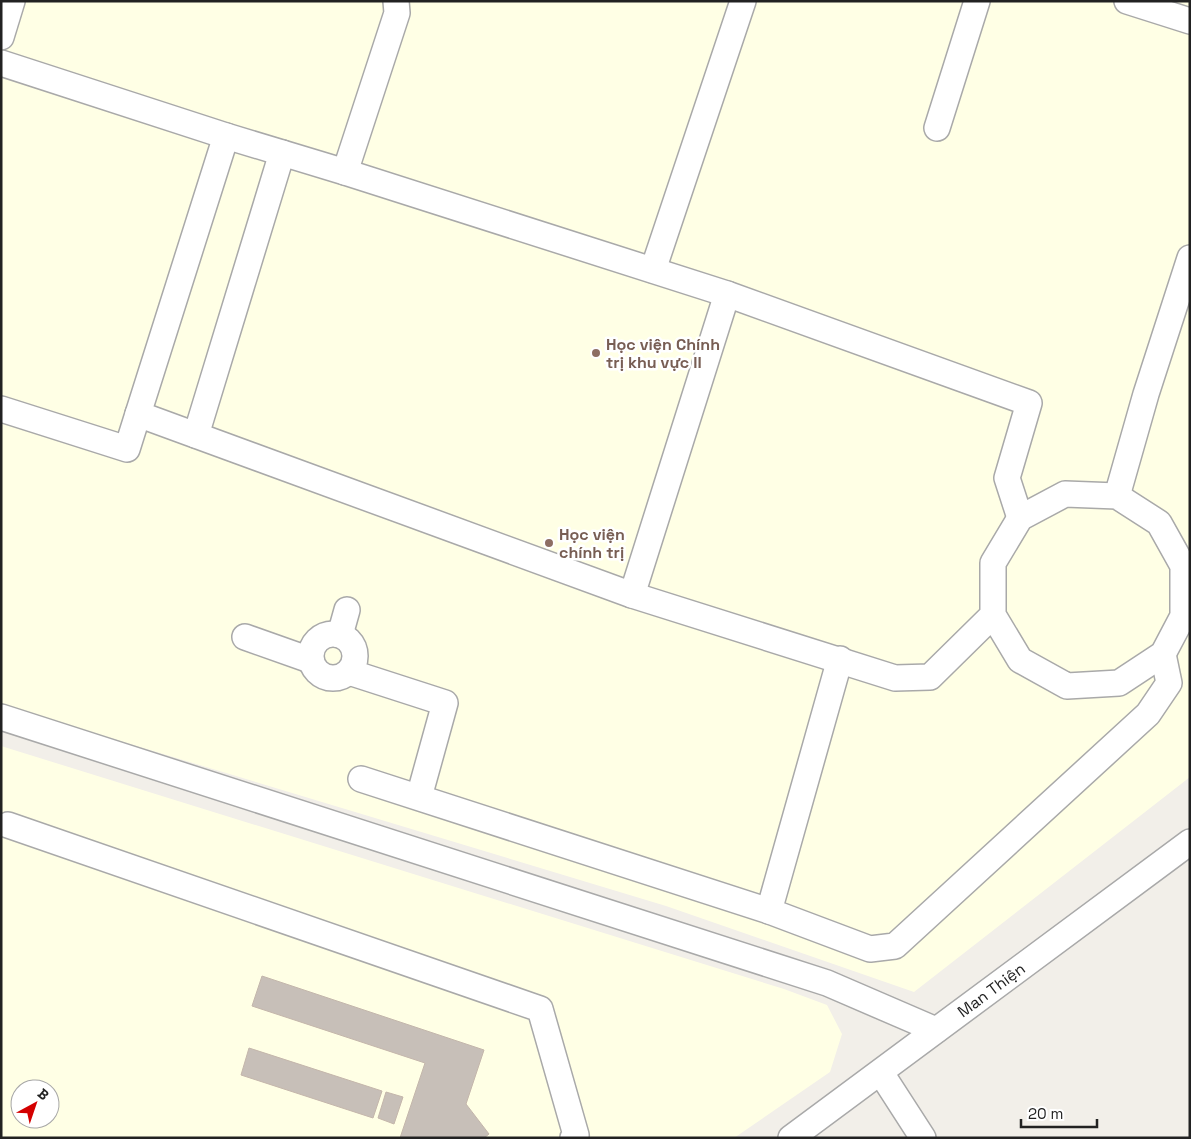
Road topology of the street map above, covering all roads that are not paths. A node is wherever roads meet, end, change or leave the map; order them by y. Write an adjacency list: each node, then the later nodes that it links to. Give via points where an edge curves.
1 (12, 1): 7 (street)
2 (396, 1): 12 (street, via 397,13)
3 (743, 1): 14 (street)
4 (977, 1): 9 (street)
5 (1127, 1): 6 (street)
6 (1190, 20)
7 (1, 37)
8 (1, 63): 10 (street)
9 (937, 128)
10 (226, 136): 11 (street); 17 (street)
11 (282, 153): 12 (street); 18 (street)
12 (345, 172): 14 (street)
13 (1190, 258): 19 (street)
14 (653, 270): 15 (street)
15 (727, 294): 20 (street, via 1030,403 1007,478); 21 (street)
16 (1, 409): 17 (street, via 127,449)
17 (138, 414): 18 (street)
18 (196, 435): 21 (street)
19 (1117, 496): 20 (street, via 1065,494); 24 (street, via 1159,523 1183,566)
20 (1020, 518): 23 (street, via 993,563)
21 (632, 595): 28 (street)
22 (347, 610): 25 (street)
23 (993, 615): 27 (street, via 1020,660 1066,686 1119,683); 28 (street, via 930,677 896,678)
24 (1186, 617): 27 (street)
25 (340, 635): 29 (street, via 323,636 316,641); 30 (street, via 353,646 354,664)
26 (246, 637): 29 (street)
27 (1163, 654): 36 (street, via 1169,683 1148,714 895,946 870,949)
28 (840, 659): 36 (street)
29 (310, 660): 30 (street, via 325,677 334,679)
30 (349, 672): 33 (street, via 445,703)
31 (1, 717): 37 (street, via 828,983)
32 (361, 779): 33 (street)
33 (419, 797): 36 (street)
34 (8, 825): 39 (street, via 540,1009 576,1135)
35 (1190, 842): 37 (street, Man Thiện)
36 (769, 911)
37 (936, 1030): 38 (street, Man Thiện)
38 (881, 1073): 40 (street, Man Thiện); 41 (street)
39 (572, 1138)
40 (791, 1138)
41 (923, 1138)

